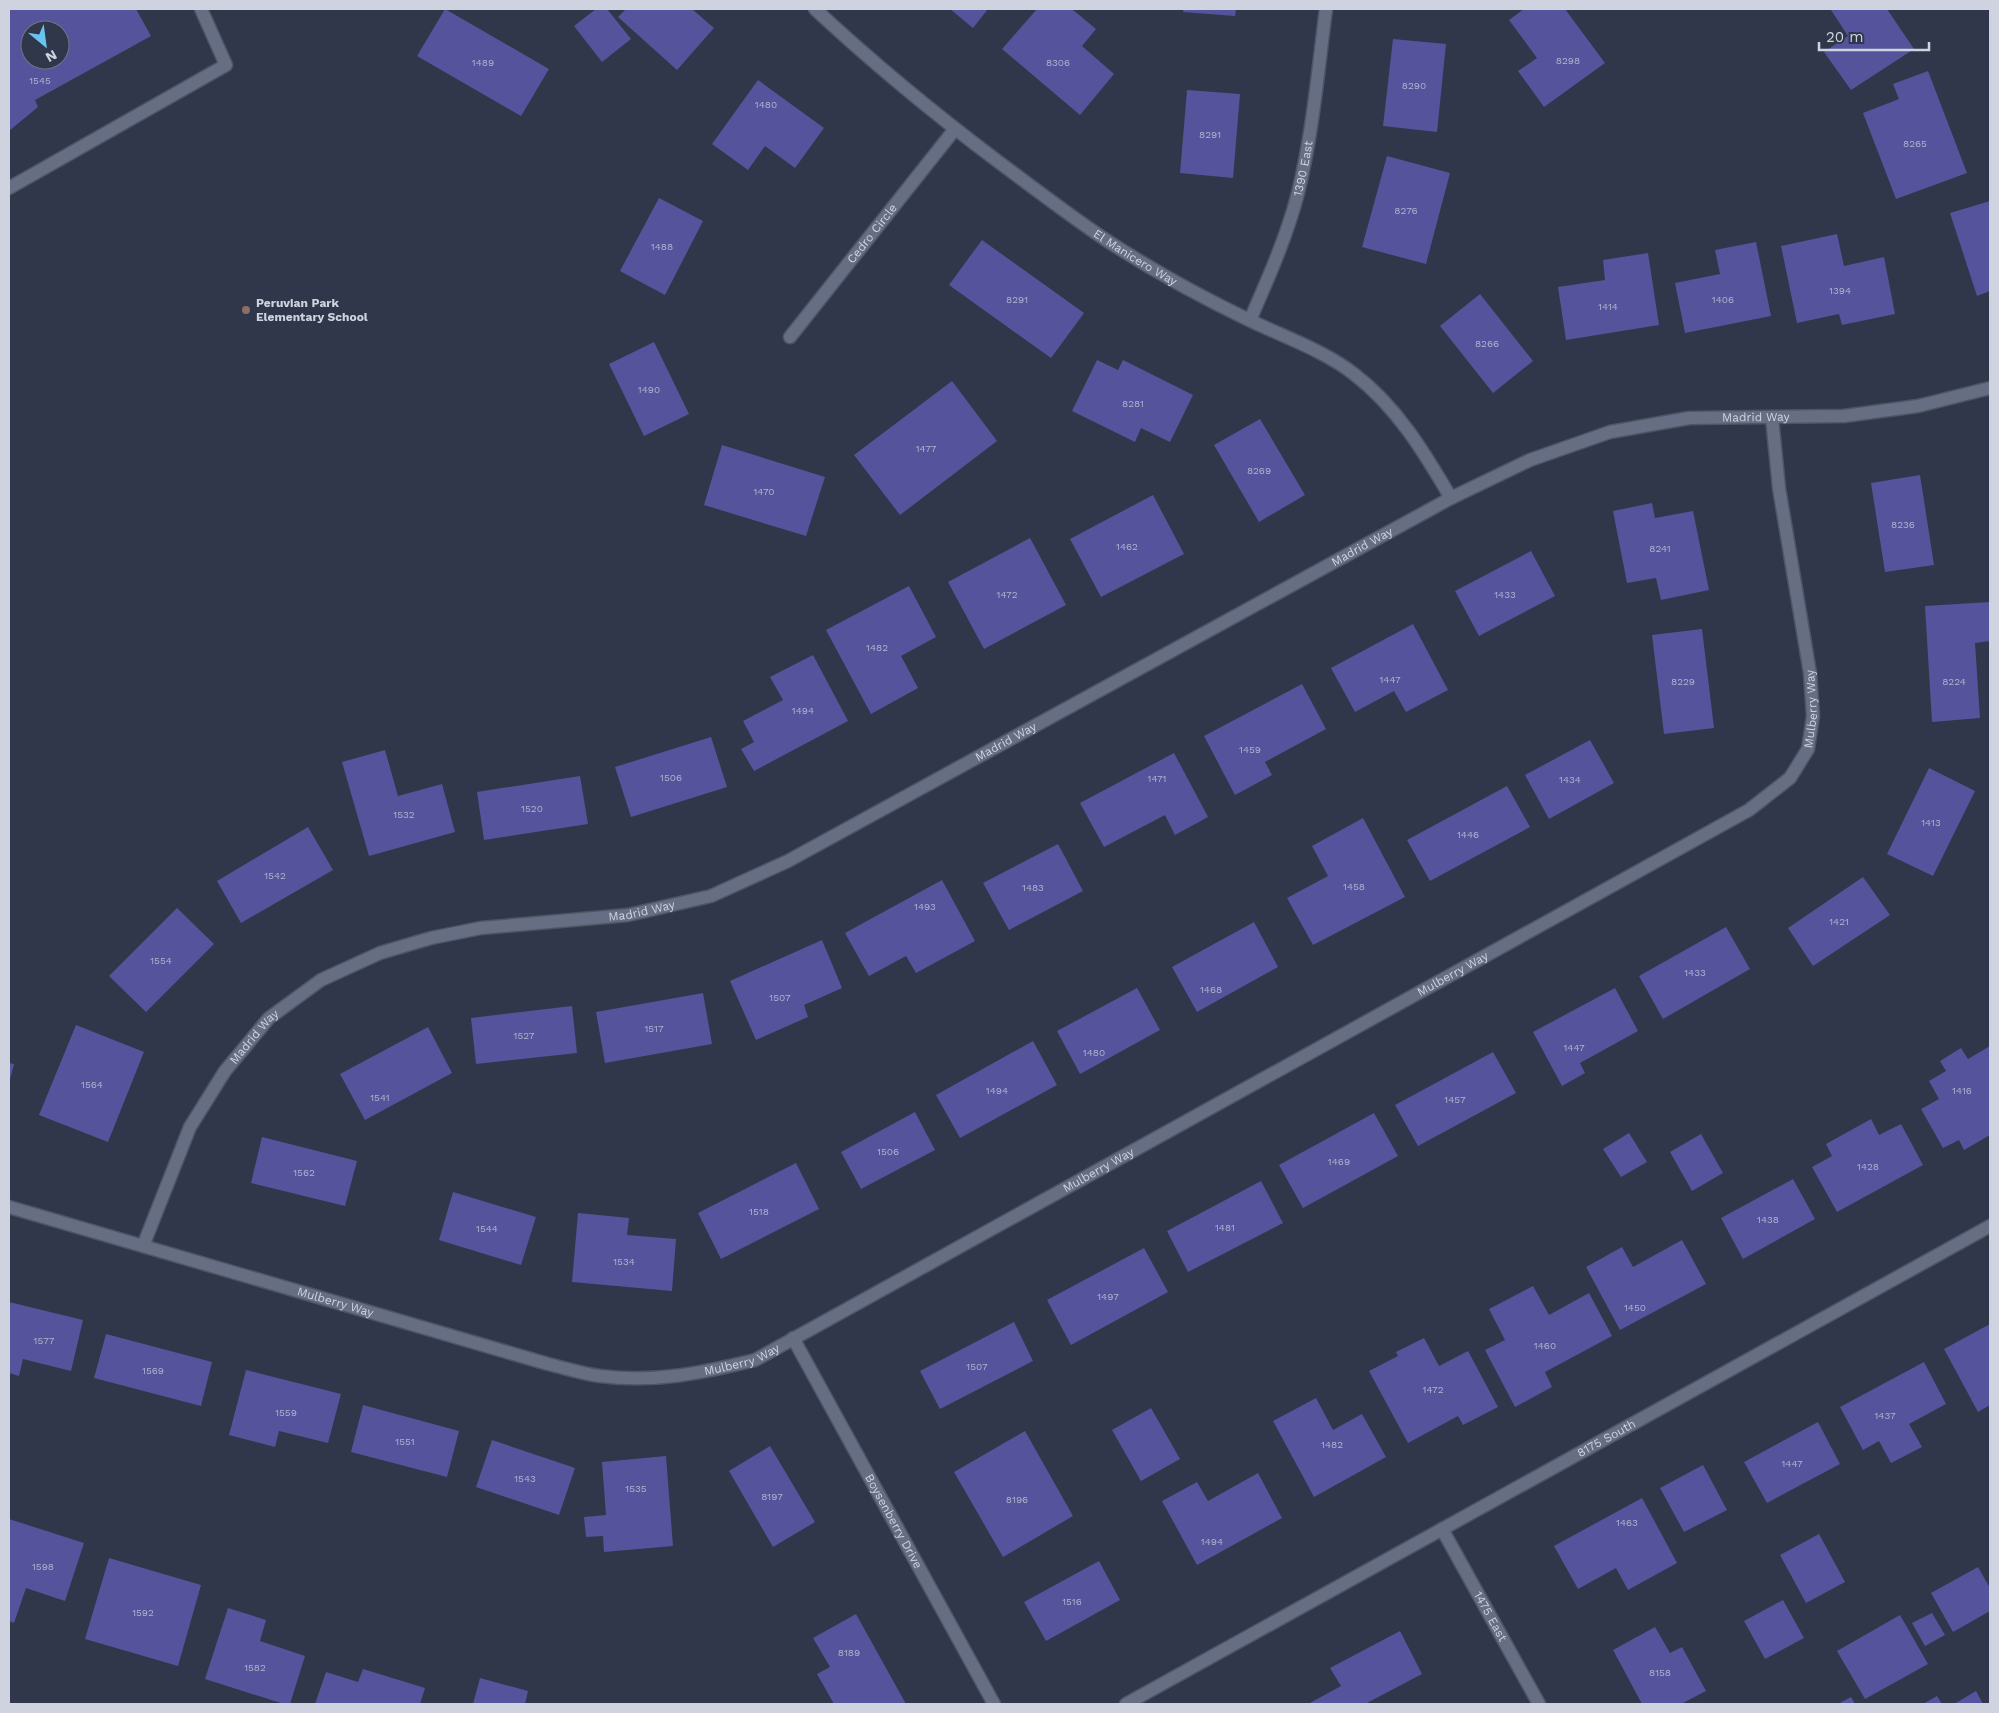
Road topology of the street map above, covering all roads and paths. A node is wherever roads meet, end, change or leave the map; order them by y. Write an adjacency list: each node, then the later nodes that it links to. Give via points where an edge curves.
1 (200, 9): 5 (street, via 226,65)
2 (815, 9): 4 (street, El Manicero Way)
3 (1326, 9): 6 (street, 1390 East, via 1311,134 1298,194)
4 (955, 129): 6 (street, El Manicero Way, via 1105,239 1176,283); 7 (street, Cedro Circle)
5 (9, 188)
6 (1250, 320): 10 (street, El Manicero Way, via 1304,344 1354,373 1397,415 1420,444)
7 (790, 337)
8 (1990, 388): 9 (street, Madrid Way, via 1918,406 1844,416)
9 (1772, 418): 10 (street, Madrid Way, via 1689,418 1610,432 1530,460); 14 (street, Mulberry Way, via 1778,488 1810,673 1813,716 1808,750 1790,778 1749,810)
10 (1451, 498): 13 (street, Madrid Way, via 788,861 711,896 628,915 481,928 431,938 380,953 321,980 269,1018 225,1071 190,1127)
11 (9, 1207): 13 (street, Mulberry Way)
12 (1990, 1226): 15 (street, 8175 South)
13 (143, 1246): 14 (street, Mulberry Way, via 599,1376 652,1379 704,1372 755,1360)
14 (793, 1338): 16 (street, Boysenberry Drive)
15 (1442, 1529): 17 (street, 8175 South); 18 (street, 1475 East)
16 (994, 1704)
17 (1126, 1704)
18 (1540, 1704)

